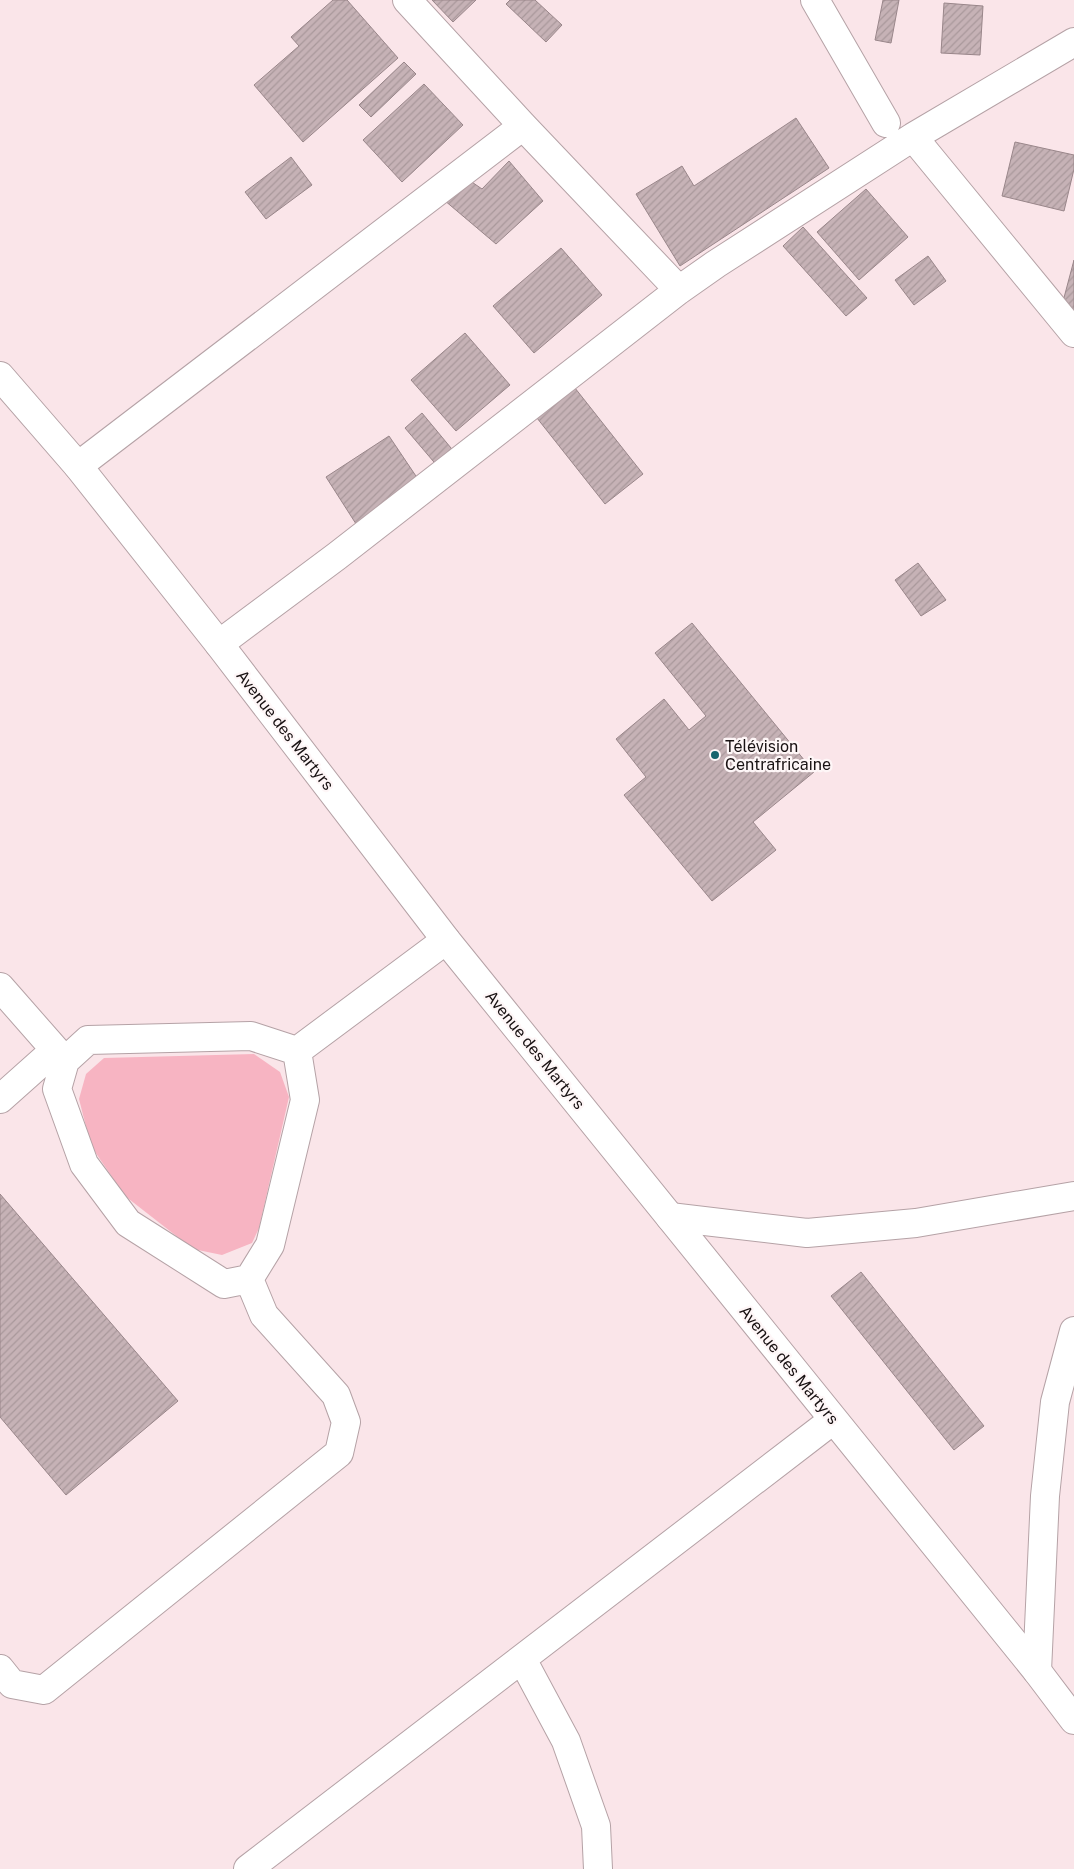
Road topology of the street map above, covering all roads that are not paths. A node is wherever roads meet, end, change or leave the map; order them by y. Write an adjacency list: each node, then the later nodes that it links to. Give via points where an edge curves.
1 (407, 0): 5 (street)
2 (815, 0): 4 (street)
3 (1074, 42): 6 (street)
4 (886, 123)
5 (523, 126): 7 (street); 10 (street)
6 (913, 137): 7 (street); 8 (street)
7 (679, 290): 11 (street)
8 (1074, 333)
9 (0, 376): 10 (street, Avenue des Martyrs)
10 (78, 466): 11 (street, Avenue des Martyrs)
11 (219, 644): 12 (street, Avenue des Martyrs)
12 (446, 940): 14 (street); 18 (street, Avenue des Martyrs)
13 (0, 987): 15 (street)
14 (297, 1051): 15 (street, via 251,1036 88,1040); 19 (street, via 305,1100 270,1245)
15 (60, 1055): 16 (street); 19 (street, via 57,1089 84,1164 128,1223 224,1284)
16 (0, 1099)
17 (1074, 1196): 18 (street, via 916,1223 807,1233)
18 (670, 1217): 21 (street, Avenue des Martyrs)
19 (249, 1279): 23 (street, via 264,1315 336,1395 346,1422 338,1453 44,1690 12,1684)
20 (1074, 1331): 24 (street, via 1055,1402 1045,1496)
21 (833, 1420): 22 (street); 24 (street, Avenue des Martyrs)
22 (522, 1659): 26 (street); 27 (street, via 566,1741 596,1826)
23 (0, 1669)
24 (1036, 1671): 25 (street, Avenue des Martyrs)
25 (1074, 1720)
26 (248, 1869)
27 (598, 1869)

